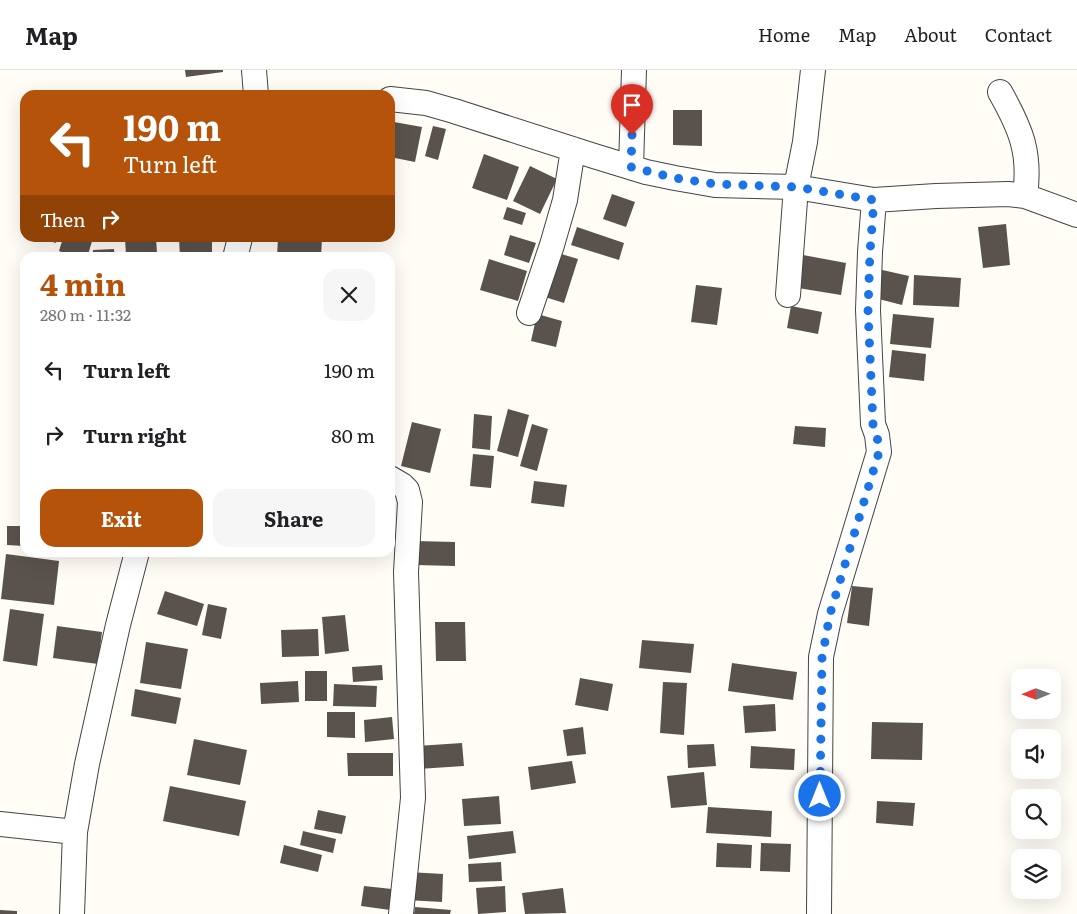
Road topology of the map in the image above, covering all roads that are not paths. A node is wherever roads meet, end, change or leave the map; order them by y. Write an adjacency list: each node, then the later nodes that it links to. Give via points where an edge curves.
1 (254, 70): 4 (street)
2 (634, 70): 8 (street)
3 (813, 70): 9 (street)
4 (256, 90)
5 (1000, 92): 10 (street, via 1014,116 1026,148 1028,178)
6 (395, 100): 7 (street, via 426,103)
7 (574, 149): 8 (street); 14 (street, via 565,200)
8 (631, 167): 9 (street, via 715,184)
9 (796, 187): 11 (street); 13 (street)
10 (1025, 196): 11 (street, via 985,194); 12 (street)
11 (874, 200): 21 (street, via 868,310 876,462 830,614 822,658)
12 (1077, 215)
13 (788, 295)
14 (529, 313)
15 (395, 481): 20 (street, via 407,490 410,502 406,572 413,798)
16 (136, 557): 18 (street, via 116,634)
17 (0, 824): 18 (street)
18 (75, 832): 19 (street)
19 (72, 914)
20 (401, 914)
21 (819, 914)

